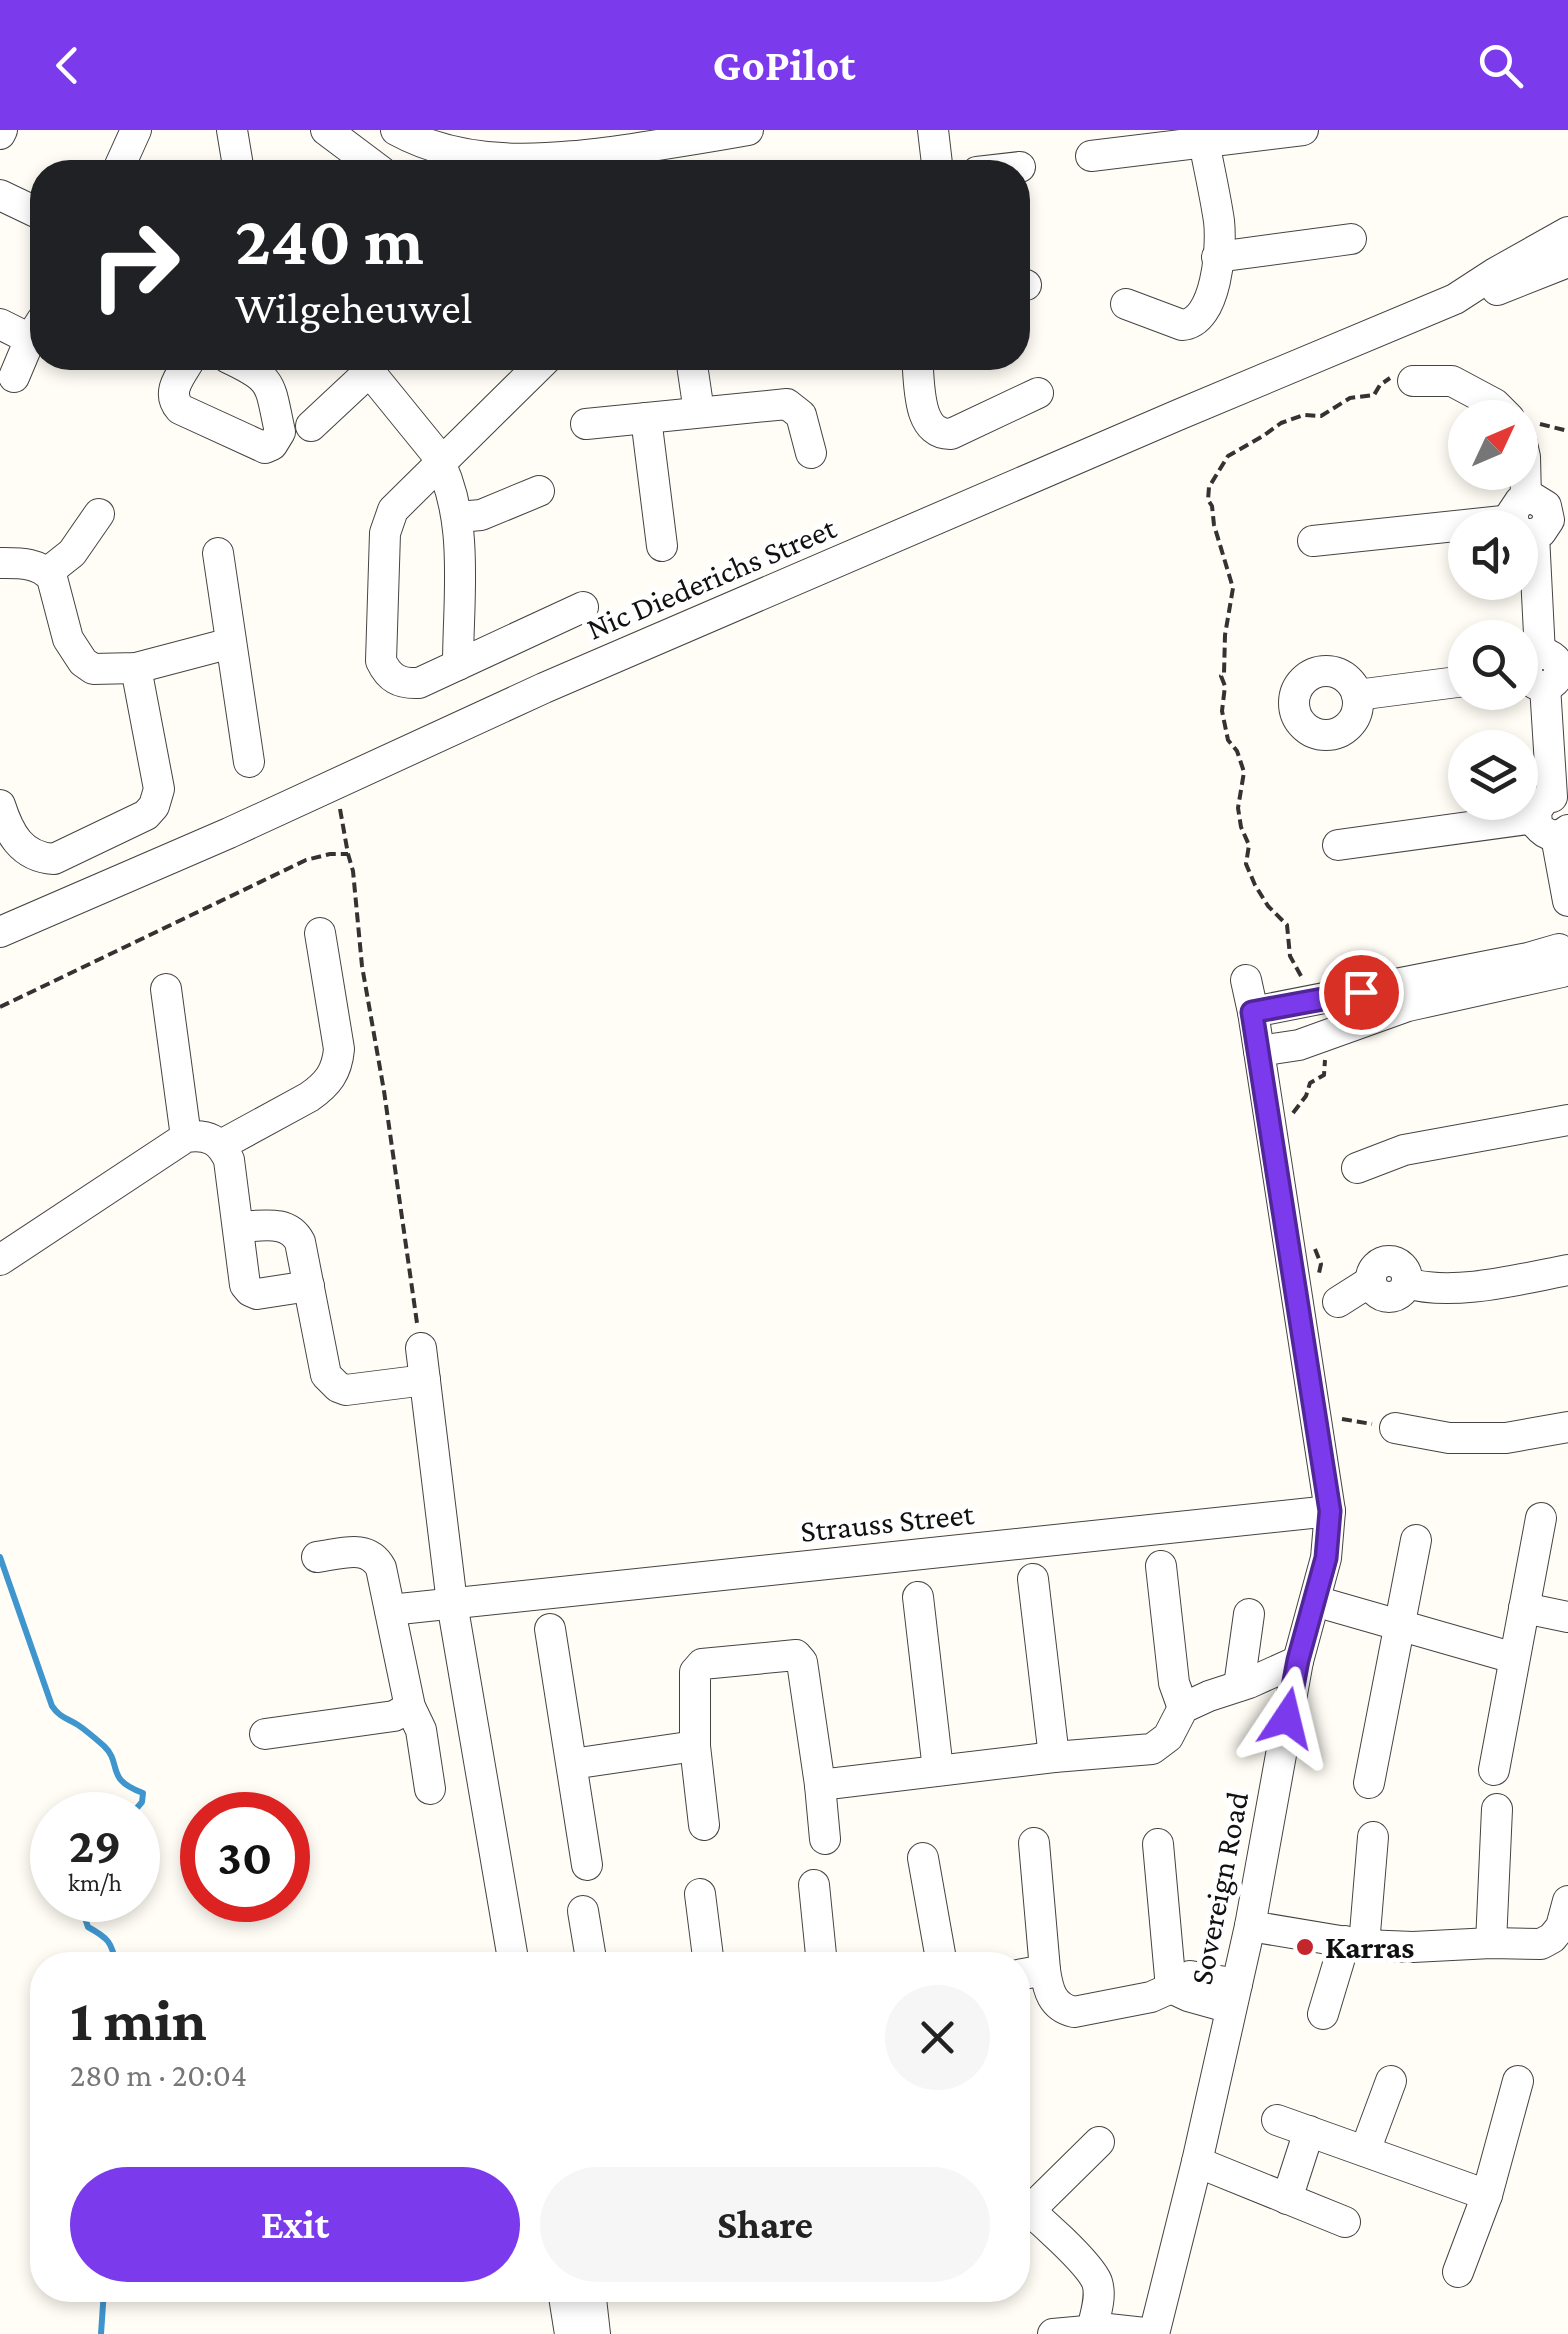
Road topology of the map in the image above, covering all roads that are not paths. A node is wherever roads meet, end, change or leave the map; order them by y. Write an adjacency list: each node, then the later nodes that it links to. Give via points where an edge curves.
1 (232, 130): 14 (street)
2 (326, 130): 15 (street)
3 (396, 130): 16 (street)
4 (748, 130): 8 (street)
5 (934, 130): 18 (street)
6 (1303, 130): 10 (street)
7 (132, 131): 13 (street)
8 (701, 134): 12 (street)
9 (1161, 136): 10 (street); 11 (street)
10 (1204, 142): 23 (street, via 1220,224)
11 (1091, 156)
12 (658, 159): 17 (street)
13 (121, 160)
14 (237, 160)
15 (366, 160)
16 (467, 160)
17 (544, 160)
18 (938, 160)
19 (0, 195): 20 (street)
20 (30, 209)
21 (1568, 232): 25 (street, Nic Diederichs Street)
22 (1351, 239): 23 (street)
23 (1217, 257): 26 (street, via 1214,289 1194,323 1182,325)
24 (1568, 262): 25 (street, Nic Diederichs Street)
25 (1455, 299): 69 (street, Nic Diederichs Street, via 544,688)
26 (1126, 304)
27 (0, 324): 28 (street)
28 (30, 328)
29 (30, 342): 37 (street)
30 (184, 370): 31 (street, via 172,392 180,409 265,448 280,432 270,388)
31 (252, 370)
32 (367, 370): 44 (street)
33 (373, 370): 46 (street)
34 (536, 370): 46 (street)
35 (693, 370): 41 (street)
36 (918, 370): 39 (street, via 923,408 938,434)
37 (14, 377)
38 (1413, 381): 40 (street, via 1452,381)
39 (1038, 393)
40 (1488, 400)
41 (699, 412): 42 (street); 45 (street, via 787,404 801,415)
42 (646, 418): 43 (street); 52 (street)
43 (586, 424)
44 (310, 426)
45 (811, 453)
46 (441, 463): 49 (street); 59 (street, via 393,510 384,533 381,661 407,684)
47 (539, 491): 49 (street)
48 (99, 514): 55 (street, via 72,553)
49 (458, 518): 59 (street)
50 (1448, 527): 51 (street)
51 (1312, 541)
52 (662, 546)
53 (218, 553): 58 (street)
54 (0, 564): 55 (street)
55 (48, 572): 60 (street, via 68,639 83,662 93,669)
56 (1538, 600): 61 (street)
57 (583, 607): 59 (street)
58 (230, 643): 60 (street); 64 (street)
59 (458, 665)
60 (136, 668): 65 (street, via 159,790 146,815 54,859 16,841)
61 (1543, 670): 66 (street)
62 (1448, 683): 63 (street)
63 (1358, 695)
64 (249, 762)
65 (0, 804)
66 (1556, 817): 67 (street); 68 (street)
67 (1338, 845)
68 (1568, 902)
69 (0, 932)
70 (320, 933): 78 (street, via 339,1048 332,1077)
71 (1564, 960): 74 (street, via 1528,958); 75 (street)
72 (1246, 980): 74 (street, Sovereign Road)
73 (166, 989): 77 (street)
74 (1252, 1012): 75 (street, Sovereign Road)
75 (1259, 1052): 89 (street, Sovereign Road)
76 (1568, 1120): 79 (street, via 1404,1150)
77 (186, 1138): 78 (street); 81 (street)
78 (221, 1144): 80 (street)
79 (1357, 1168)
80 (240, 1227): 83 (street, via 280,1225 296,1234); 83 (street, via 250,1291)
81 (0, 1260)
82 (1568, 1270): 84 (street, via 1435,1289 1407,1283 1404,1269 1386,1261 1374,1268 1371,1282)
83 (309, 1286): 86 (street, via 326,1375 338,1388)
84 (1338, 1302)
85 (421, 1348): 86 (street)
86 (425, 1380): 97 (street)
87 (1568, 1426): 88 (street, via 1506,1438 1450,1438)
88 (1395, 1428)
89 (1330, 1511): 96 (street, Sovereign Road); 97 (street, Strauss Street)
90 (1541, 1518): 98 (street)
91 (1416, 1540): 102 (street)
92 (317, 1557): 99 (street, via 371,1554 382,1568)
93 (1161, 1566): 108 (street, via 1174,1683)
94 (1033, 1579): 112 (street)
95 (918, 1597): 114 (street)
96 (1316, 1601): 102 (street); 105 (street, Sovereign Road)
97 (452, 1603): 99 (street, Strauss Street); 134 (street)
98 (1524, 1608): 101 (street); 104 (street)
99 (390, 1610): 107 (street)
100 (1249, 1614): 106 (street)
101 (1568, 1617)
102 (1401, 1624): 104 (street); 116 (street)
103 (550, 1629): 113 (street)
104 (1514, 1658): 115 (street)
105 (1298, 1660): 106 (street); 109 (street, Sovereign Road)
106 (1244, 1685): 108 (street); 109 (street)
107 (410, 1707): 110 (street, via 394,1716); 118 (street)
108 (1183, 1708): 112 (street, via 1168,1737 1152,1749)
109 (1287, 1718): 131 (street, Sovereign Road)
110 (266, 1734)
111 (695, 1746): 113 (street); 117 (street, via 697,1668 796,1655); 120 (street)
112 (1054, 1757): 114 (street)
113 (572, 1764): 126 (street)
114 (938, 1770): 117 (street)
115 (1494, 1770)
116 (1369, 1783)
117 (820, 1785): 122 (street)
118 (430, 1789)
119 (1497, 1808): 133 (street)
120 (704, 1825)
121 (1373, 1837): 132 (street)
122 (825, 1839)
123 (1034, 1842): 139 (street)
124 (1158, 1844): 140 (street)
125 (923, 1858): 138 (street)
126 (587, 1866)
127 (814, 1885): 137 (street)
128 (700, 1894): 136 (street)
129 (1568, 1902): 133 (street, via 1561,1926 1541,1944)
130 (583, 1911): 135 (street)
131 (1250, 1926): 132 (street); 141 (street, Sovereign Road)
132 (1355, 1943): 133 (street); 142 (street)
133 (1491, 1943)
134 (512, 1952)
135 (590, 1952)
136 (707, 1952)
137 (821, 1952)
138 (940, 1952)
139 (1031, 1973): 140 (street, via 1063,2010 1074,2012)
140 (1171, 1988): 141 (street, via 1188,1996)
141 (1234, 1996): 149 (street, Sovereign Road)
142 (1323, 2014)
143 (1391, 2081): 148 (street)
144 (1518, 2082): 150 (street)
145 (1277, 2120): 146 (street)
146 (1309, 2131): 148 (street); 151 (street)
147 (1099, 2142): 152 (street)
148 (1365, 2151): 150 (street)
149 (1197, 2162): 151 (street); 162 (street, Sovereign Road)
150 (1487, 2195): 155 (street)
151 (1286, 2200): 154 (street)
152 (1030, 2201)
153 (1030, 2212): 158 (street, via 1097,2282)
154 (1345, 2222)
155 (1458, 2272)
156 (565, 2302): 159 (street)
157 (591, 2302): 160 (street)
158 (1092, 2330): 161 (street); 162 (street)
159 (570, 2334)
160 (595, 2334)
161 (1052, 2334)
162 (1154, 2334)

